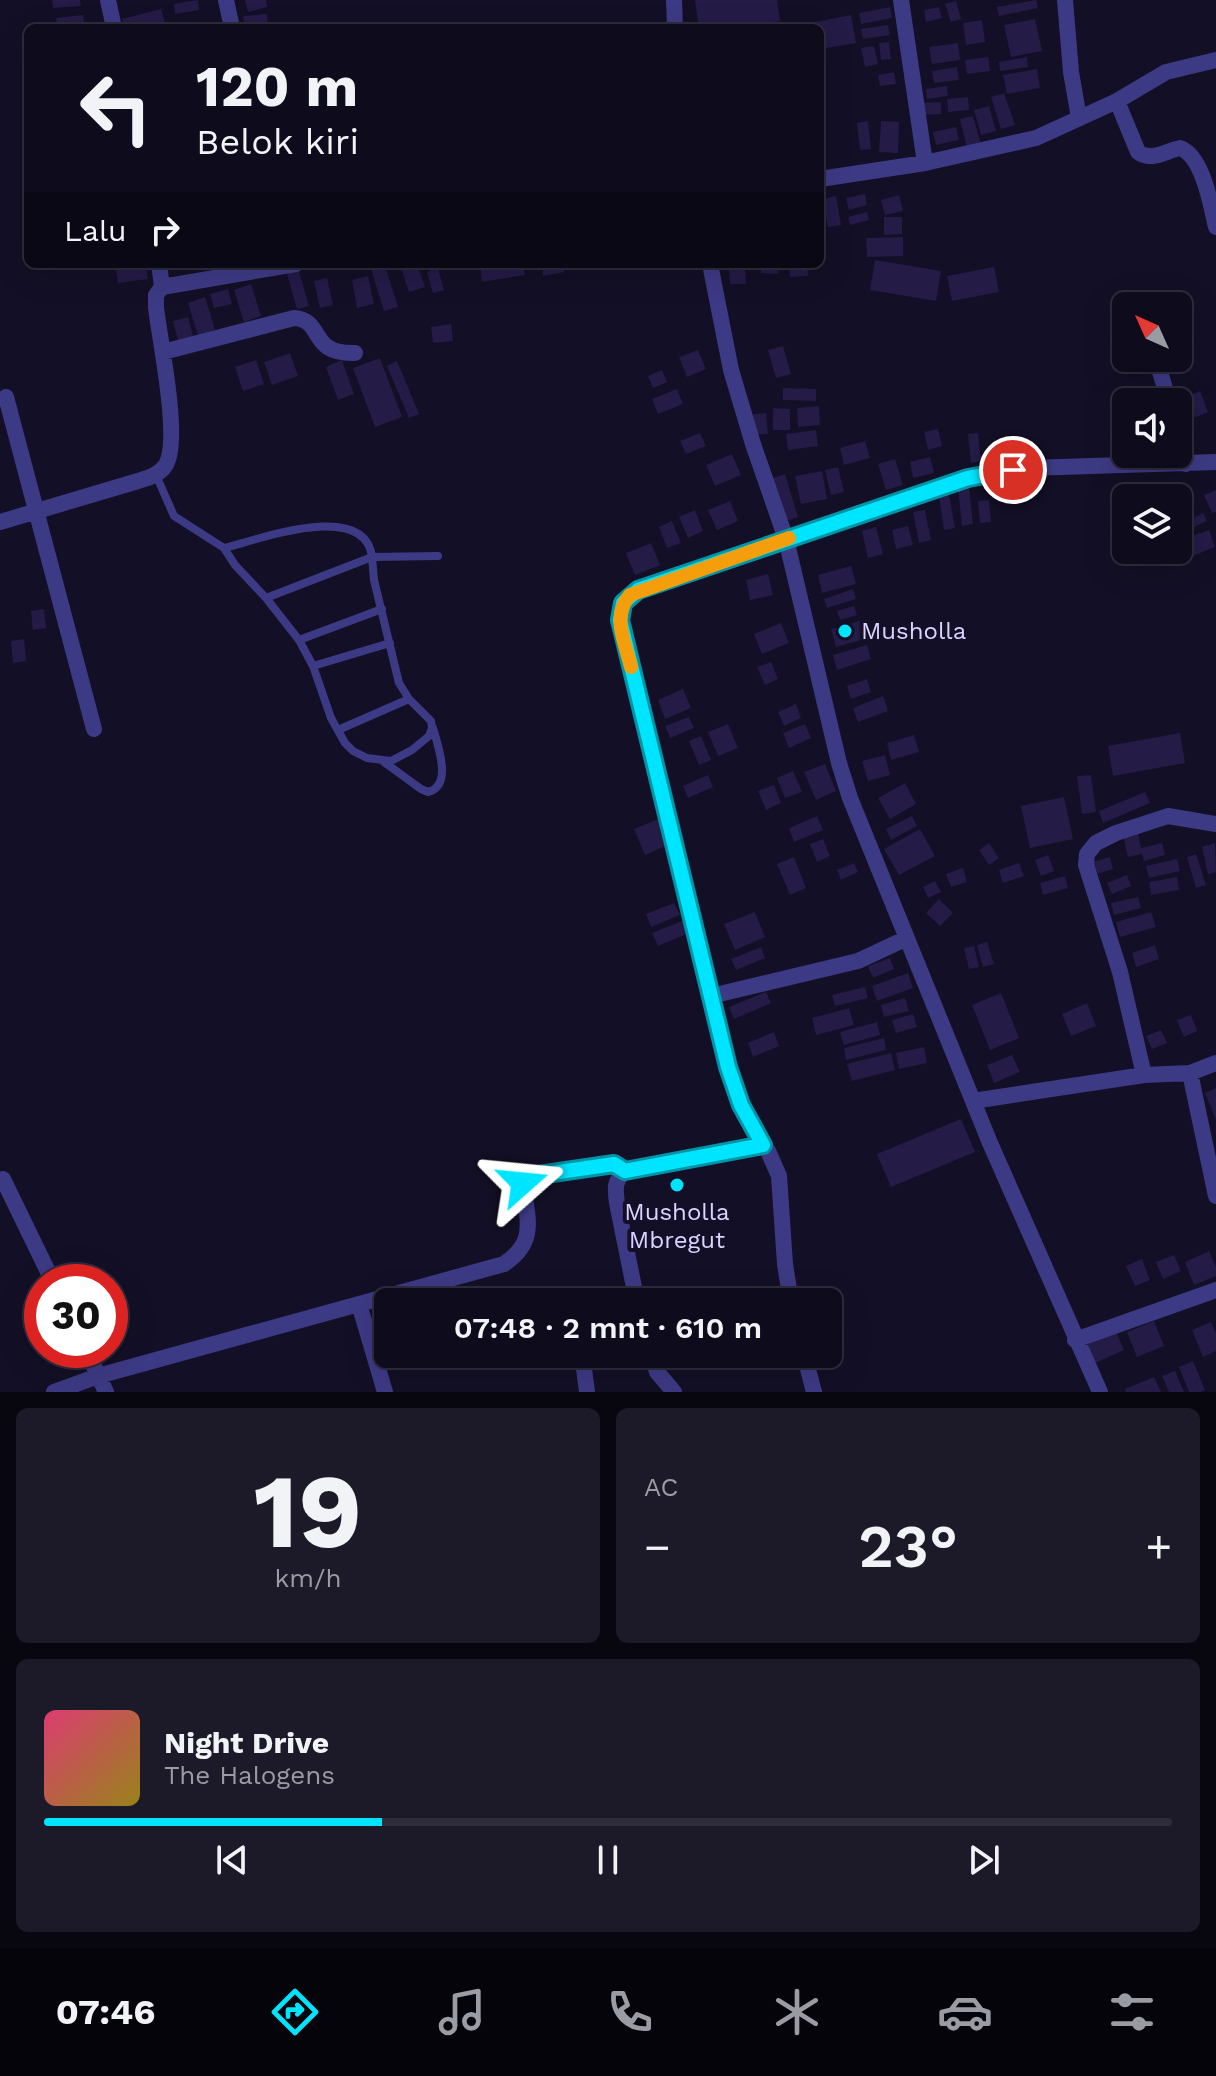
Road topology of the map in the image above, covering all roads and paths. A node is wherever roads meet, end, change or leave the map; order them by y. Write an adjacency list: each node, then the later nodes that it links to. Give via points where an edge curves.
1 (108, 0): 6 (street)
2 (226, 0): 7 (street)
3 (674, 0): 8 (street)
4 (901, 0): 12 (street)
5 (1065, 0): 11 (street)
6 (113, 24)
7 (231, 24)
8 (675, 24)
9 (1216, 60): 10 (street, via 1166,72)
10 (1117, 101): 11 (street); 14 (street, via 1138,152 1149,158 1180,148 1192,155)
11 (1079, 118): 12 (street, via 1036,138)
12 (925, 163): 13 (street)
13 (824, 178)
14 (1216, 227)
15 (160, 268): 18 (street)
16 (271, 268): 18 (street)
17 (711, 268): 29 (street, via 731,370)
18 (162, 287): 19 (street, via 156,307)
19 (163, 352): 20 (street, via 294,318 306,321 330,350); 26 (street, via 171,446 168,463)
20 (355, 353)
21 (6, 397): 22 (street)
22 (7, 425): 27 (street)
23 (1216, 462): 24 (street)
24 (1192, 464)
25 (1112, 466): 29 (street, via 1029,468 968,478)
26 (156, 474): 27 (street); 30 (lane, via 168,508 180,522)
27 (37, 510): 28 (street); 40 (street)
28 (0, 522)
29 (786, 539): 44 (street, via 839,763); 45 (street, via 638,590 620,611)
30 (224, 548): 32 (lane, via 325,525 364,536); 33 (lane)
31 (438, 556): 32 (lane)
32 (372, 557): 33 (lane); 34 (lane)
33 (266, 598): 35 (lane)
34 (382, 609): 35 (lane); 36 (lane)
35 (299, 640): 37 (lane)
36 (390, 643): 37 (lane); 38 (lane, via 399,683)
37 (313, 666): 41 (lane)
38 (409, 699): 39 (lane); 41 (lane)
39 (432, 728): 42 (lane, via 412,750); 42 (lane, via 441,770 437,789 428,792)
40 (94, 729)
41 (338, 730): 42 (lane, via 353,751)
42 (383, 762)
43 (1216, 824): 48 (street, via 1168,816 1116,833 1087,854)
44 (905, 939): 45 (street, via 858,961); 49 (street)
45 (711, 996): 50 (street, via 741,1105)
46 (1216, 1063): 47 (street)
47 (1190, 1073): 48 (street); 53 (street)
48 (1144, 1075): 49 (street)
49 (973, 1101): 59 (street)
50 (763, 1145): 51 (street); 56 (street, via 779,1176)
51 (625, 1171): 55 (street, via 615,1186); 58 (street, via 614,1164 525,1177 527,1235 515,1257)
52 (3, 1179): 54 (street)
53 (1216, 1196)
54 (44, 1264)
55 (634, 1288)
56 (789, 1288)
57 (1216, 1290): 59 (street)
58 (359, 1304): 64 (street); 67 (street)
59 (1075, 1340): 71 (street)
60 (94, 1368): 64 (street)
61 (584, 1368): 68 (street)
62 (656, 1368): 69 (street)
63 (808, 1368): 70 (street)
64 (98, 1376): 65 (street); 66 (street)
65 (54, 1392)
66 (106, 1392)
67 (385, 1392)
68 (587, 1392)
69 (674, 1392)
70 (814, 1392)
71 (1100, 1392)

